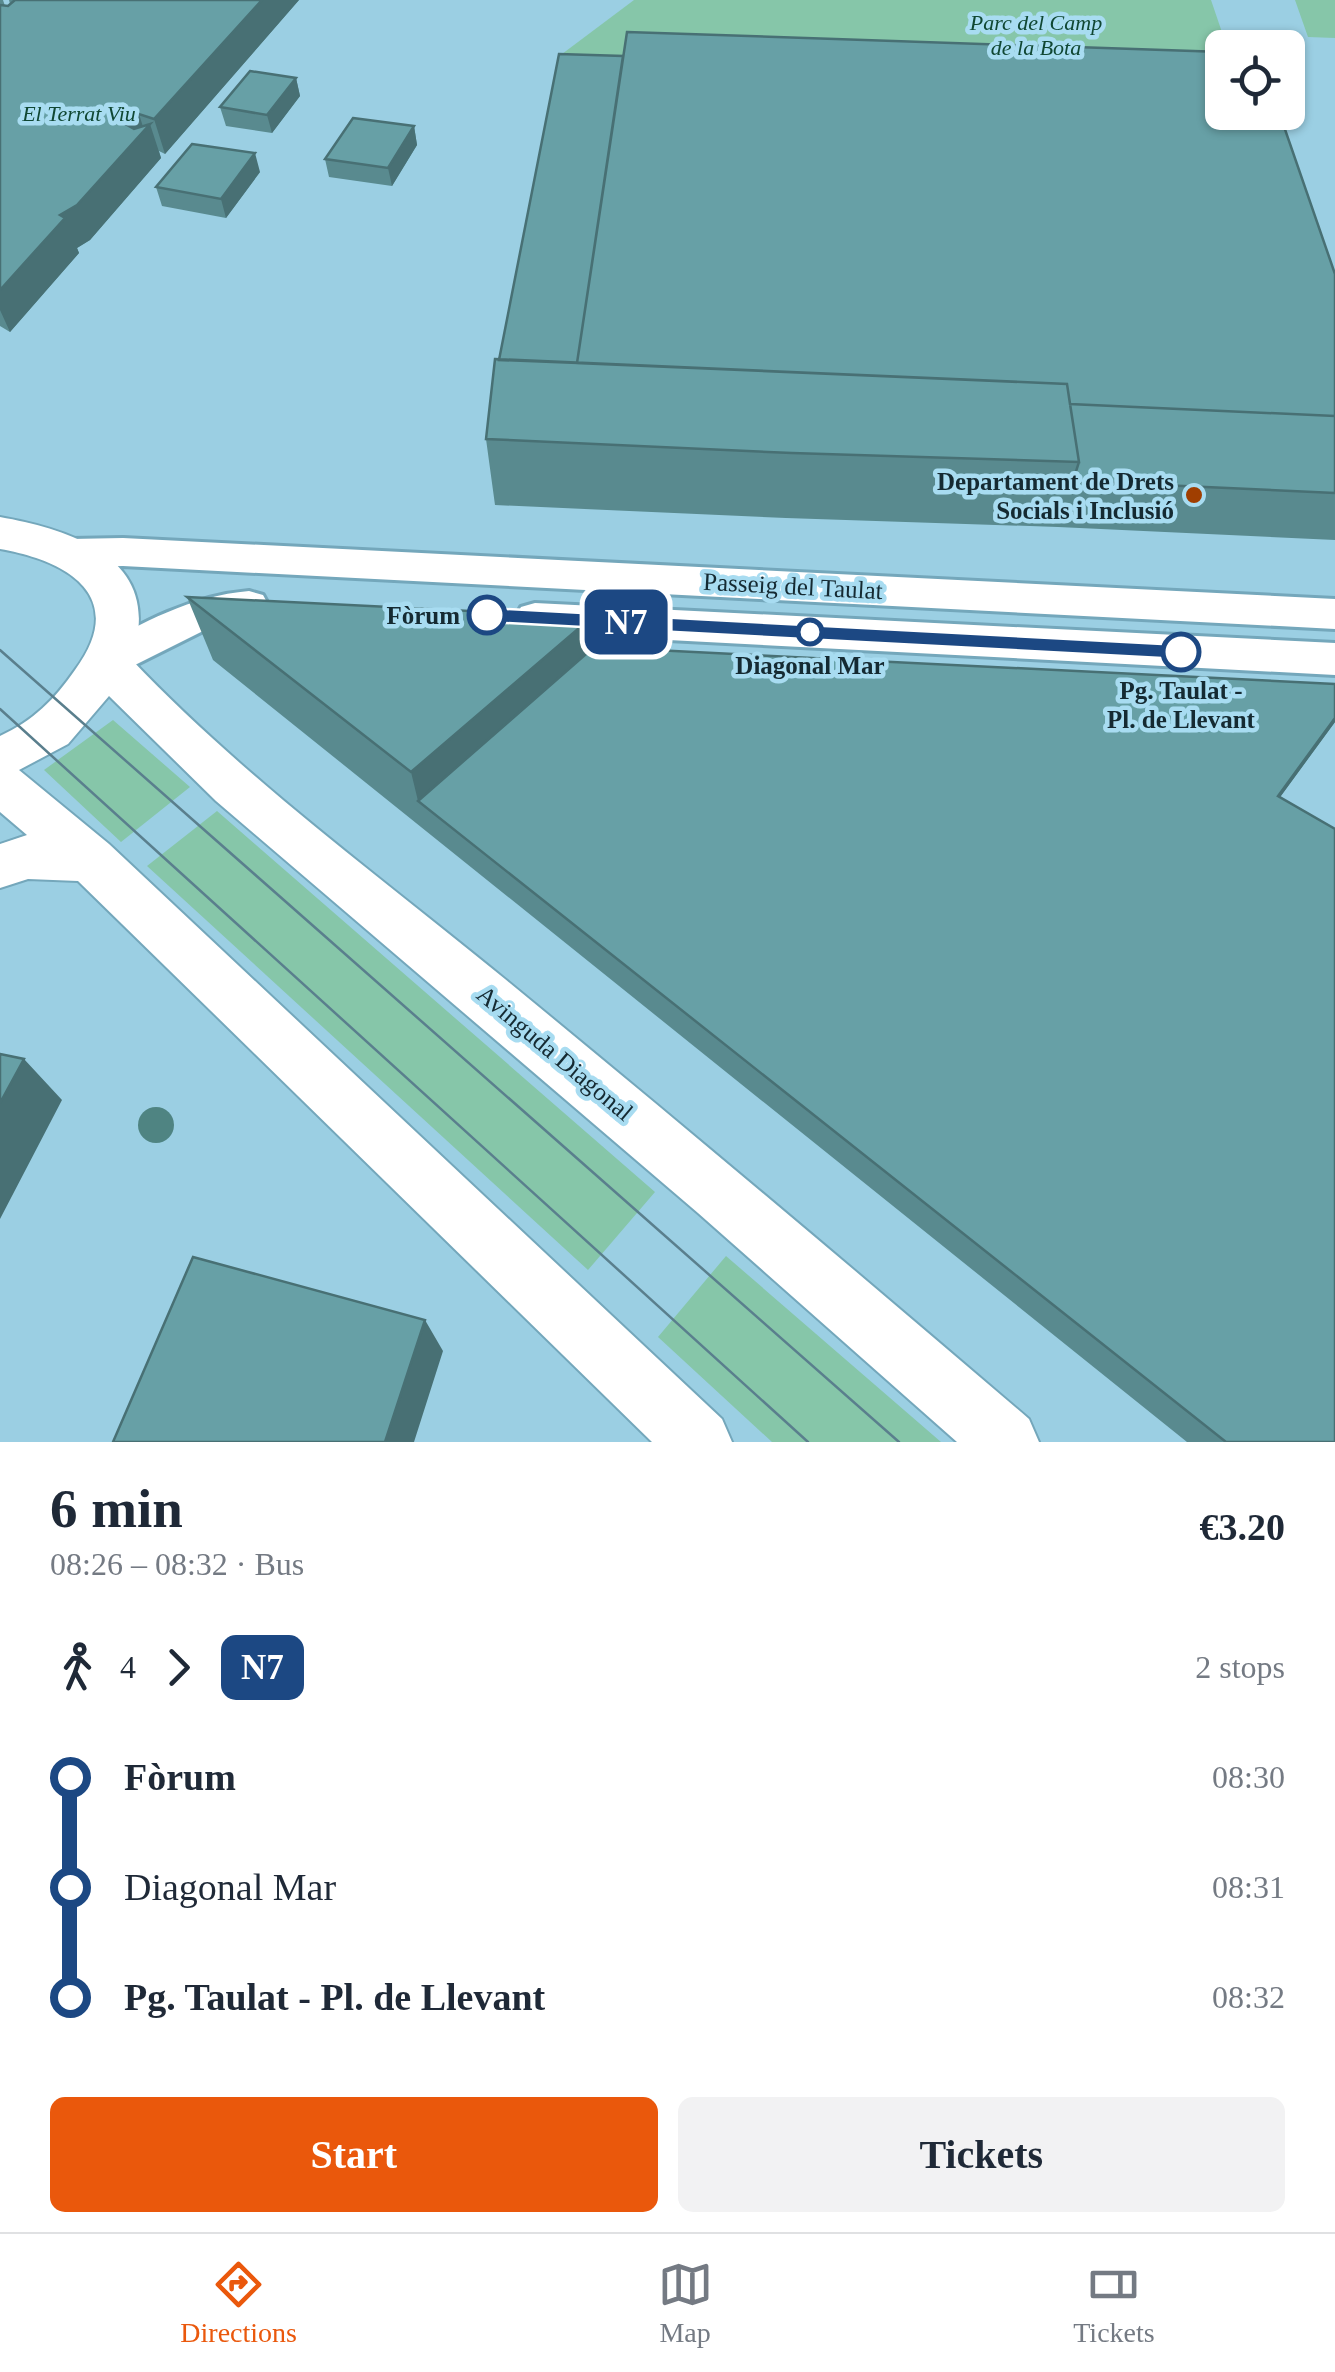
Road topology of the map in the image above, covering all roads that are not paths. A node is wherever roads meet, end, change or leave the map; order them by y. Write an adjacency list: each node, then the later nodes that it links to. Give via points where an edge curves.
1 (0, 534): 2 (main road)
2 (71, 553): 4 (street, Passeig del Taulat); 7 (main road, via 100,570 116,595 120,622)
3 (290, 606): 7 (street, via 235,606 200,615)
4 (1335, 614)
5 (506, 616): 6 (street, Passeig del Taulat)
6 (1335, 659)
7 (107, 662): 8 (main road, via 74,713); 13 (main road, Avinguda Diagonal, via 233,786 704,1179)
8 (0, 757)
9 (0, 783): 10 (main road)
10 (91, 860): 11 (main road, via 28,856); 12 (main road)
11 (0, 866)
12 (700, 1442)
13 (1006, 1442)

